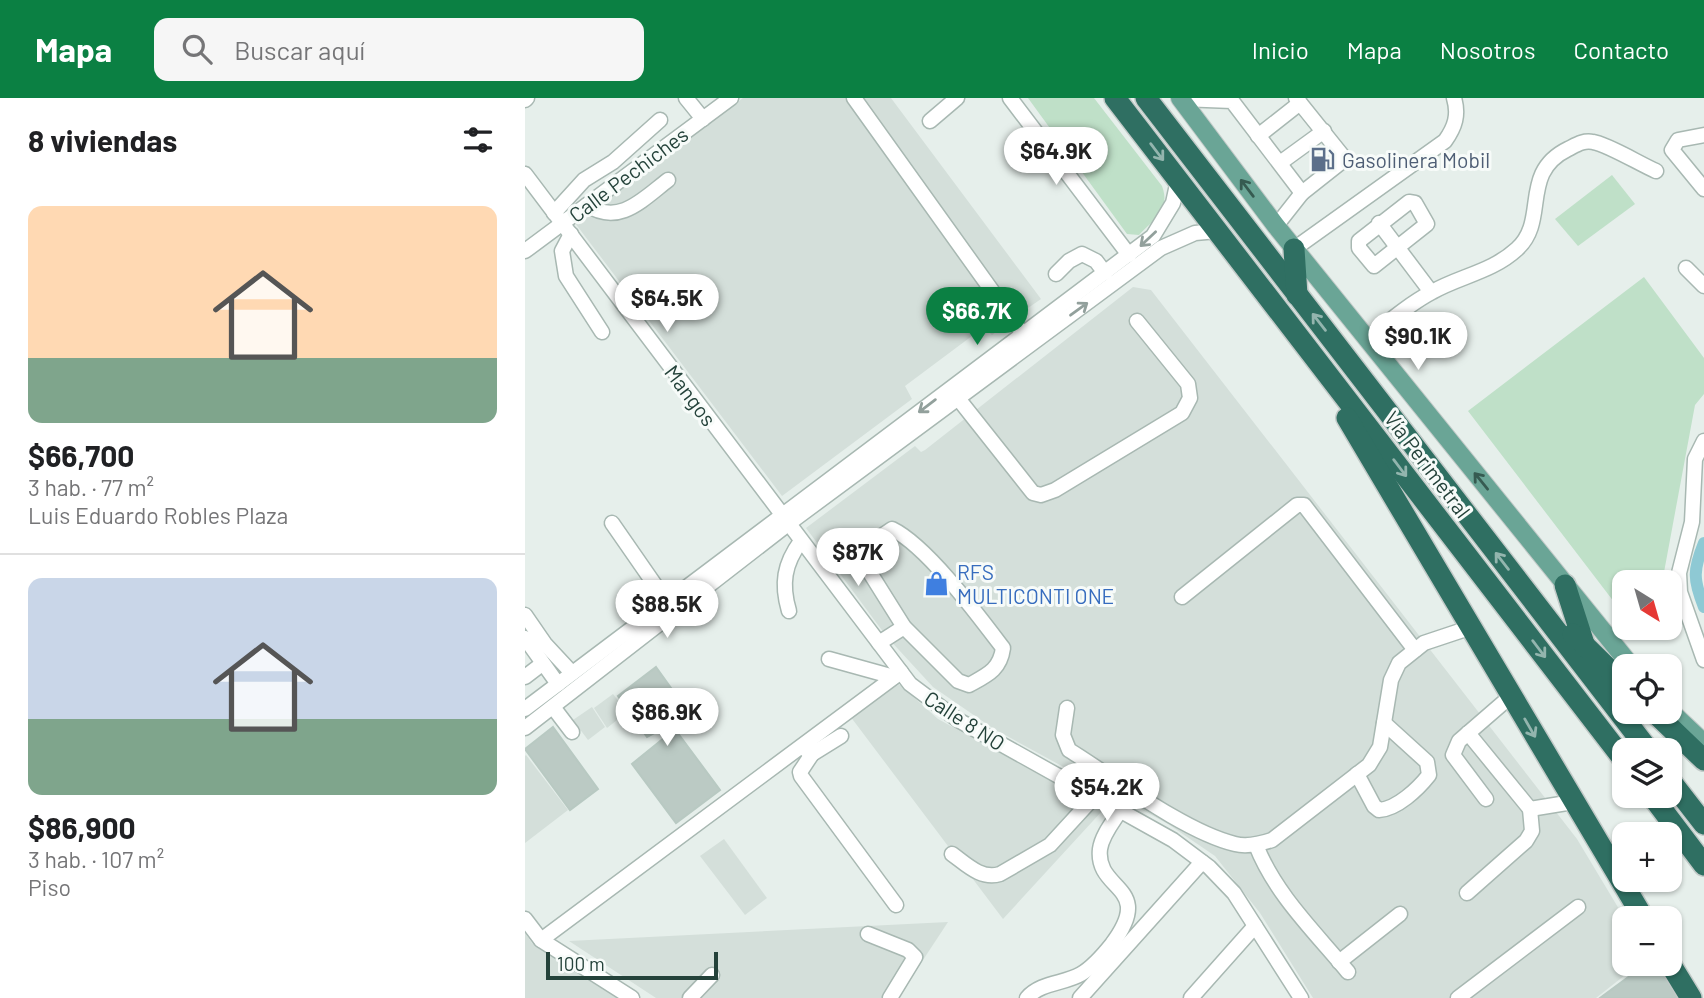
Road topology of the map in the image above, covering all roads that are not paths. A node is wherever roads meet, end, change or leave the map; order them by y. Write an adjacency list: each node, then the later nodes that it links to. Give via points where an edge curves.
1 (687, 98): 12 (street)
2 (731, 98): 12 (street, Calle Pechiches)
3 (854, 98): 42 (street)
4 (957, 98): 14 (street)
5 (1010, 98): 33 (street)
6 (1115, 98): 22 (highway, Vía Perimetral, one-way to 22)
7 (1146, 98): 39 (highway, Vía Perimetral)
8 (1454, 98): 30 (street, via 1455,127 1445,141)
9 (1181, 99): 10 (street); 28 (main road, Vía Perimetral, one-way to 9)
10 (1234, 100): 17 (street)
11 (1298, 101): 15 (street); 17 (street)
12 (703, 119): 25 (street, Calle Pechiches)
13 (660, 120): 27 (street, via 585,180)
14 (930, 121)
15 (1324, 131): 18 (street); 24 (street, via 1345,159)
16 (1704, 135): 23 (street, via 1678,140 1672,150)
17 (1258, 136): 18 (street)
18 (1280, 163): 24 (street)
19 (1656, 172): 38 (street, via 1594,142 1583,141 1558,153 1543,168 1524,242 1481,273)
20 (525, 174): 27 (street, Mangos)
21 (668, 180): 25 (street, via 618,214 600,213)
22 (1178, 180): 29 (highway, Vía Perimetral); 33 (street, one-way to 33, via 1166,219)
23 (1704, 189)
24 (1302, 193): 28 (street)
25 (587, 205): 27 (street, Calle Pechiches)
26 (1379, 223): 31 (street); 31 (street, via 1358,244 1371,264 1378,265); 31 (street, via 1403,204 1415,203 1427,224)
27 (562, 224): 32 (street, Calle Pechiches); 41 (street, via 565,276); 47 (street, Mangos)
28 (1276, 226): 30 (main road, Vía Perimetral)
29 (1217, 231): 44 (highway, Vía Perimetral); 45 (street, one-way to 29, via 1161,248 1195,233)
30 (1294, 249): 39 (highway); 43 (main road, Vía Perimetral)
31 (1399, 249): 38 (street)
32 (525, 251)
33 (1129, 255): 35 (street)
34 (1686, 268): 37 (street)
35 (1105, 273): 36 (street, via 1082,254); 42 (street)
36 (1056, 274)
37 (1704, 286)
38 (1431, 292): 43 (street)
39 (1297, 295): 51 (highway, Vía Perimetral, one-way to 39)
40 (1137, 321): 45 (street, via 1188,384 1190,398 1182,413 1055,491 1033,493)
41 (602, 332)
42 (1023, 334): 45 (street)
43 (1367, 339): 50 (main road, Vía Perimetral, one-way to 43)
44 (1304, 344): 57 (highway); 85 (highway, Vía Perimetral, one-way to 85)
45 (954, 393): 47 (street)
46 (1704, 441): 64 (street, via 1695,459 1692,522 1679,573 1680,592)
47 (785, 520): 49 (street, Calle 8 NO); 53 (street); 73 (street)
48 (612, 523): 53 (street)
49 (801, 541): 54 (street, via 782,588); 59 (street, Calle 8 NO)
50 (1565, 585): 60 (highway); 62 (main road, Vía Perimetral)
51 (1523, 588): 60 (highway); 70 (highway, Vía Perimetral)
52 (1182, 597): 61 (street, via 1285,514 1304,505)
53 (669, 600): 67 (street)
54 (789, 611)
55 (525, 615): 67 (street)
56 (904, 627): 56 (street, via 958,681 969,685 993,672 1001,661 1003,648 967,600 906,536 893,529 864,548 862,560); 59 (street)
57 (1469, 628): 61 (street); 72 (highway)
58 (525, 638): 65 (street)
59 (879, 643): 68 (street, Calle 8 NO)
60 (1585, 645): 66 (highway); 70 (highway)
61 (1415, 650): 77 (street, via 1399,663 1391,680)
62 (1621, 654)
63 (829, 659): 68 (street)
64 (1704, 660)
65 (542, 664): 69 (street); 71 (street)
66 (1612, 672)
67 (572, 673): 71 (street)
68 (898, 675): 86 (street); 89 (street, Calle 8 NO, via 958,720)
69 (525, 677)
70 (1597, 682): 83 (highway, Vía Perimetral)
71 (558, 684): 75 (street)
72 (1511, 696): 81 (street); 92 (highway, one-way to 92)
73 (553, 707): 79 (street); 80 (street)
74 (1067, 708): 97 (street, via 1063,735 1069,750 1196,828 1236,845)
75 (525, 709)
76 (1682, 722): 84 (main road)
77 (1384, 723): 88 (street, via 1380,747); 88 (street, via 1427,762 1429,775 1422,785 1379,810)
78 (1666, 724): 87 (highway)
79 (525, 728)
80 (572, 732)
81 (1468, 733): 91 (street, via 1453,755); 94 (street)
82 (841, 736): 86 (street)
83 (1639, 738)
84 (1704, 743)
85 (1612, 744)
86 (807, 750): 102 (street, via 801,776); 109 (street)
87 (1704, 760)
88 (1357, 774): 97 (street, via 1272,840)
89 (1095, 796): 95 (street, Calle 8 NO); 98 (street, via 1050,845 1000,874 982,875)
90 (1682, 796): 96 (highway)
91 (1486, 799)
92 (1573, 802): 94 (street); 103 (highway)
93 (1661, 808): 100 (highway)
94 (1531, 809): 101 (street, via 1532,831 1526,841)
95 (1120, 811): 99 (street, Calle 8 NO); 115 (street, via 1100,849 1106,875 1123,889 1128,915 1113,942 1081,974)
96 (1704, 824)
97 (1257, 845): 105 (street, via 1264,866 1283,894 1343,967)
98 (952, 854)
99 (1202, 862): 107 (street, Calle 8 NO, via 1234,893); 116 (street)
100 (1704, 864)
101 (1467, 893)
102 (896, 905)
103 (1636, 906)
104 (1579, 907): 119 (street)
105 (1400, 914)
106 (525, 919): 109 (street)
107 (1255, 926): 117 (street); 118 (street, Calle 8 NO)
108 (868, 934): 114 (street, via 915,957)
109 (541, 940): 112 (street)
110 (712, 975): 113 (street)
111 (1678, 976): 120 (highway)
112 (632, 998)
113 (690, 998)
114 (890, 998)
115 (1027, 998)
116 (1080, 998)
117 (1191, 998)
118 (1301, 998)
119 (1458, 998)
120 (1691, 998)

